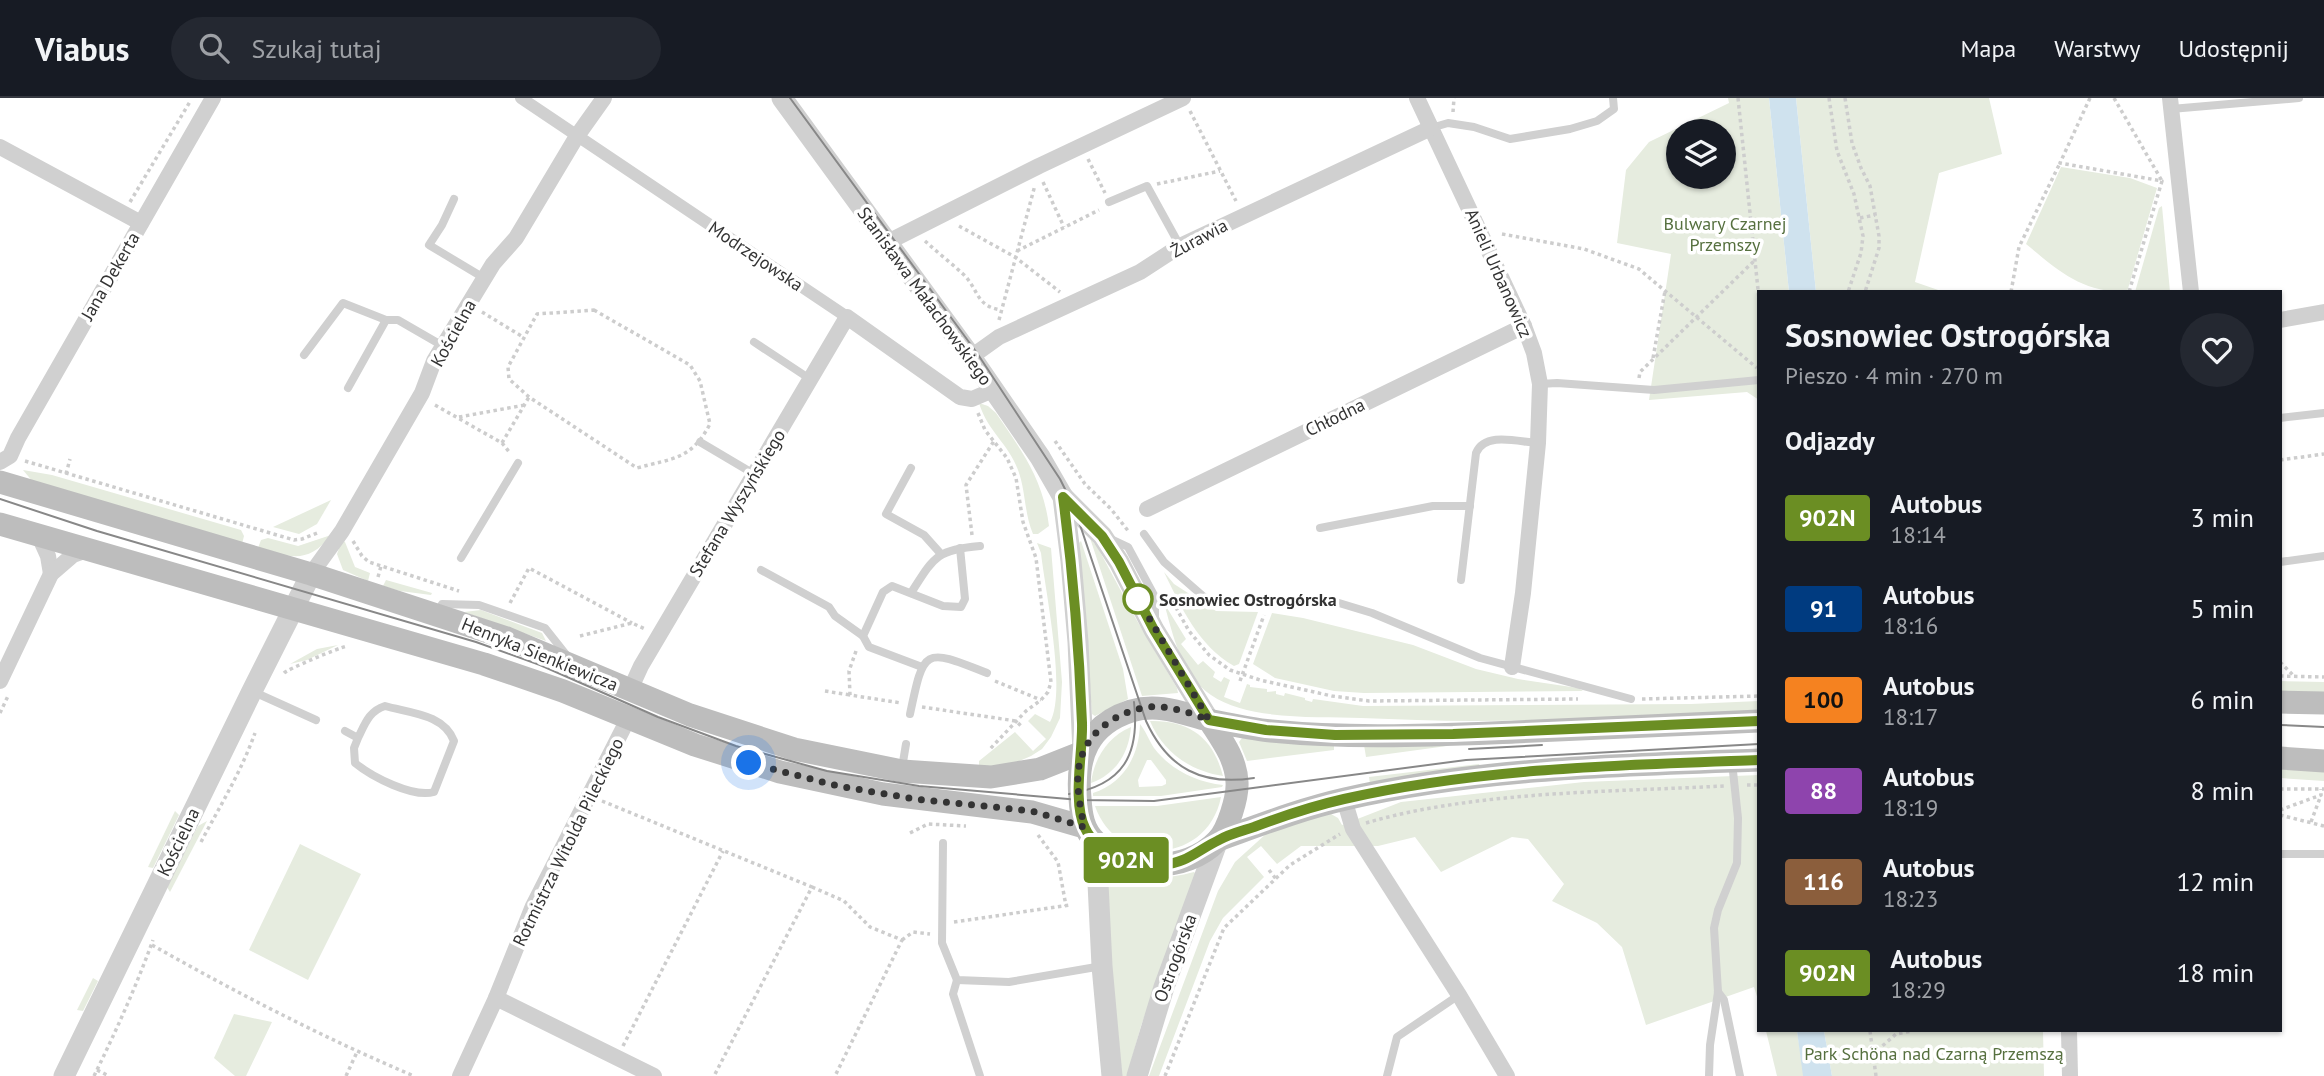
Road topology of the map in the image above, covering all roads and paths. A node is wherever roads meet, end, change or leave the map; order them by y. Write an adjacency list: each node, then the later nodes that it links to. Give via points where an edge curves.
1 (192, 98): 29 (path)
2 (213, 98): 33 (street, Jana Dekerta)
3 (521, 98): 18 (street, Modrzejowska)
4 (604, 98): 18 (street, Kościelna)
5 (782, 98): 38 (street, Stanisława Małachowskiego)
6 (1417, 98): 17 (street, Anieli Urbanowicz)
7 (1613, 98): 17 (lane, via 1614,109 1597,121 1510,139 1448,123)
8 (1738, 98): 41 (path)
9 (1829, 98): 32 (path, via 1837,151)
10 (1845, 98): 31 (path, via 1852,143 1870,186)
11 (2090, 98): 21 (path)
12 (2114, 98): 24 (path)
13 (2299, 98): 14 (lane)
14 (2204, 102): 15 (lane)
15 (2170, 103): 48 (street)
16 (1186, 104): 22 (path); 38 (street)
17 (1432, 128): 30 (street, Żurawia); 58 (street, Anieli Urbanowicz)
18 (577, 136): 42 (street, Kościelna, via 516,238); 54 (street, Modrzejowska)
19 (0, 147): 33 (street)
20 (1088, 158): 28 (path)
21 (2060, 163): 24 (path); 46 (path, via 2019,247)
22 (1220, 171): 26 (path); 30 (path)
23 (1042, 180): 35 (path)
24 (2162, 181): 47 (path)
25 (1035, 183): 40 (path)
26 (1147, 186): 28 (lane); 39 (lane)
27 (454, 200): 42 (lane, via 429,245)
28 (1109, 202): 35 (path)
29 (125, 206)
30 (1243, 215): 39 (street, Żurawia)
31 (1875, 215): 32 (path); 45 (path, via 1879,248)
32 (1860, 218): 44 (path, via 1862,248)
33 (141, 223): 86 (street, Jana Dekerta)
34 (954, 223): 40 (path)
35 (1063, 227): 40 (path)
36 (1502, 234): 49 (path, via 1584,249 1639,269)
37 (922, 239): 51 (path, via 965,276 989,308)
38 (886, 243): 64 (street, Stanisława Małachowskiego)
39 (1180, 246): 50 (street, Żurawia, via 1140,272)
40 (1016, 254): 50 (path); 51 (path)
41 (1755, 260): 43 (path); 55 (path)
42 (484, 278): 62 (street, Kościelna)
43 (1758, 290)
44 (1849, 290)
45 (1866, 290)
46 (2011, 290)
47 (2130, 290)
48 (2192, 290)
49 (1665, 291): 55 (path); 65 (path)
50 (1069, 303): 60 (street, Żurawia)
51 (1001, 310): 60 (path)
52 (482, 312): 59 (path)
53 (2324, 312): 57 (street)
54 (847, 317): 67 (street, Stefana Wyszyńskiego); 71 (street, Modrzejowska, via 960,397 972,399)
55 (1698, 317): 65 (path); 66 (path)
56 (386, 320): 62 (lane, via 398,320); 63 (lane, via 343,303); 70 (lane)
57 (2282, 320)
58 (1524, 326): 69 (street, Anieli Urbanowicz); 97 (street, Chłodna)
59 (523, 337): 73 (path, via 508,367 509,379); 82 (path, via 537,314 594,310 690,365 700,381 710,424)
60 (999, 337): 64 (street, Żurawia)
61 (754, 342): 67 (lane)
62 (443, 346): 100 (street, Kościelna, via 422,393)
63 (304, 355)
64 (971, 358): 71 (street, Stanisława Małachowskiego)
65 (1653, 360): 72 (path, via 1640,372)
66 (1757, 368)
67 (810, 379): 92 (street, Stefana Wyszyńskiego)
68 (1757, 380): 72 (lane)
69 (1540, 384): 72 (lane); 84 (street, Anieli Urbanowicz)
70 (348, 388)
71 (993, 390): 95 (street, Stanisława Małachowskiego)
72 (1638, 390)
73 (530, 397): 75 (path); 82 (path, via 637,468 687,454)
74 (429, 402): 77 (path)
75 (525, 405): 77 (path); 83 (path)
76 (2324, 413): 78 (lane)
77 (457, 418): 83 (path)
78 (2282, 418)
79 (987, 433): 81 (path)
80 (1052, 437): 103 (path, via 1085,484)
81 (994, 441): 104 (path, via 966,485); 143 (path, via 1014,473 1022,518 1036,558 1051,682)
82 (700, 442): 92 (lane)
83 (502, 443): 89 (path)
84 (1538, 443): 96 (lane, via 1490,440 1479,446); 128 (street, Anieli Urbanowicz)
85 (2324, 454): 88 (path)
86 (5, 459): 91 (path); 94 (street)
87 (70, 459): 91 (path)
88 (2282, 460)
89 (518, 463): 109 (lane)
90 (911, 468): 107 (lane, via 886,514 924,535)
91 (66, 474): 100 (path, via 294,540 333,527)
92 (754, 474): 136 (street, Stefana Wyszyńskiego)
93 (0, 482): 94 (main road, Henryka Sienkiewicza)
94 (26, 490): 113 (main road, Henryka Sienkiewicza)
95 (1063, 497): 149 (street, Stanisława Małachowskiego, via 1102,536); 157 (street, Stanisława Małachowskiego, via 1072,561)
96 (1470, 506): 99 (lane, via 1433,506); 114 (lane)
97 (1147, 509)
98 (0, 524): 102 (main road, Henryka Sienkiewicza)
99 (1320, 528)
100 (342, 531): 113 (street, Kościelna); 117 (path, via 369,562)
101 (1144, 534): 118 (lane, via 1164,562 1204,597)
102 (39, 536): 106 (main road, Henryka Sienkiewicza); 112 (street)
103 (1132, 536)
104 (977, 546): 105 (lane)
105 (960, 548): 107 (lane); 116 (lane, via 965,599 961,607 943,606)
106 (87, 550): 112 (street, via 72,555); 119 (main road, Henryka Sienkiewicza)
107 (941, 554): 116 (lane)
108 (2324, 556): 110 (lane)
109 (461, 558)
110 (2282, 562)
111 (761, 570): 123 (lane, via 829,607)
112 (51, 574): 134 (street)
113 (311, 574): 119 (street, Kościelna); 136 (main road, Henryka Sienkiewicza, via 440,609)
114 (1461, 580)
115 (1166, 589): 130 (path, via 1203,649)
116 (911, 593): 123 (lane, via 892,586 883,592)
117 (469, 594)
118 (1268, 603): 128 (lane, via 1339,603); 130 (path)
119 (292, 608): 138 (street, Kościelna); 147 (main road, Henryka Sienkiewicza, via 519,675)
120 (507, 608): 121 (path, via 530,568)
121 (632, 623): 122 (path); 124 (path, via 649,630)
122 (580, 636)
123 (863, 636): 127 (lane, via 870,647)
124 (643, 640)
125 (346, 646): 138 (path, via 293,667)
126 (2282, 664): 132 (path)
127 (922, 667): 129 (lane, via 936,656); 146 (lane)
128 (1512, 667): 142 (lane)
129 (987, 673): 143 (path, via 997,684)
130 (1242, 675): 135 (path); 141 (path, via 1369,701)
131 (2282, 676): 132 (path)
132 (2295, 676): 133 (path)
133 (2324, 677)
134 (0, 681)
135 (1240, 681)
136 (630, 690): 162 (main road, Henryka Sienkiewicza, via 764,741)
137 (825, 691): 139 (path)
138 (260, 694): 148 (lane); 177 (path, via 239,774); 202 (street, Kościelna)
139 (850, 695)
140 (1757, 696): 142 (path)
141 (1579, 699)
142 (1631, 699)
143 (1041, 700): 151 (path)
144 (2282, 702): 145 (main road)
145 (2324, 703)
146 (910, 713)
147 (628, 719): 168 (street, Rotmistrza Witolda Pileckiego); 179 (main road, Henryka Sienkiewicza, via 717,753 809,780 883,794 1032,811)
148 (316, 720)
149 (1209, 720): 150 (main road, via 1335,735); 157 (main road, via 1159,707 1130,712 1102,727); 180 (main road, via 1230,754 1237,781 1234,802)
150 (1757, 721)
151 (1016, 722): 152 (path); 156 (path)
152 (1022, 727)
153 (345, 732): 154 (lane)
154 (358, 738): 154 (lane, via 355,763 367,773 428,794 434,792 454,741 440,721 385,706 370,716)
155 (905, 744): 162 (lane)
156 (989, 750)
157 (1083, 752): 162 (main road, Henryka Sienkiewicza, via 1011,776); 179 (main road, via 1079,784)
158 (2282, 758): 161 (main road)
159 (1757, 760): 160 (main road)
160 (1732, 761): 169 (main road, via 1479,776); 192 (lane, via 1737,863 1714,928)
161 (2324, 761)
162 (902, 771)
163 (1741, 785): 164 (path)
164 (1757, 785)
165 (1728, 786): 175 (path, via 1489,801 1406,814)
166 (2282, 789): 167 (path)
167 (2322, 791): 170 (path); 172 (path)
168 (589, 795): 182 (path); 194 (street, Rotmistrza Witolda Pileckiego, via 533,906)
169 (1344, 799): 175 (street); 180 (main road)
170 (2282, 811)
171 (2282, 813): 172 (path)
172 (2311, 822): 174 (path)
173 (971, 825): 178 (path, via 928,824)
174 (2324, 826)
175 (1353, 829): 186 (path, via 1310,852); 193 (street)
176 (1029, 830): 188 (path, via 1058,862 1068,906)
177 (208, 831)
178 (910, 833)
179 (1090, 835): 180 (main road, via 1125,860 1159,865 1190,858); 190 (street)
180 (1218, 840): 213 (street, Ostrogórska)
181 (943, 843): 188 (lane)
182 (723, 851): 187 (path); 200 (path)
183 (2282, 854): 184 (lane)
184 (2324, 854)
185 (1269, 870): 186 (path)
186 (1276, 879): 214 (path, via 1221,934)
187 (812, 887): 189 (path, via 844,901 870,927); 209 (path)
188 (942, 924): 189 (path, via 931,934 913,932); 191 (lane, via 942,943)
189 (902, 940): 210 (path)
190 (1102, 966): 191 (lane, via 1009,982); 212 (street)
191 (957, 979): 211 (lane, via 953,994)
192 (1718, 992): 217 (lane); 218 (lane, via 1724,1000)
193 (1459, 995): 215 (lane, via 1397,1037); 216 (street)
194 (496, 998): 200 (street); 207 (street, Rotmistrza Witolda Pileckiego)
195 (1870, 1032): 199 (path)
196 (1907, 1032): 199 (path, via 1896,1034)
197 (2069, 1032): 220 (street)
198 (358, 1052): 201 (path, via 222,984 153,943); 205 (path); 206 (path)
199 (1872, 1055): 219 (path)
200 (618, 1057): 208 (street)
201 (97, 1070): 203 (path); 204 (path)
202 (64, 1076)
203 (94, 1076)
204 (109, 1076)
205 (346, 1076)
206 (414, 1076)
207 (460, 1076)
208 (654, 1076)
209 (714, 1076)
210 (835, 1076)
211 (980, 1076)
212 (1112, 1076)
213 (1137, 1076)
214 (1165, 1076)
215 (1387, 1076)
216 (1507, 1076)
217 (1709, 1076)
218 (1740, 1076)
219 (1876, 1076)
220 (2070, 1076)

